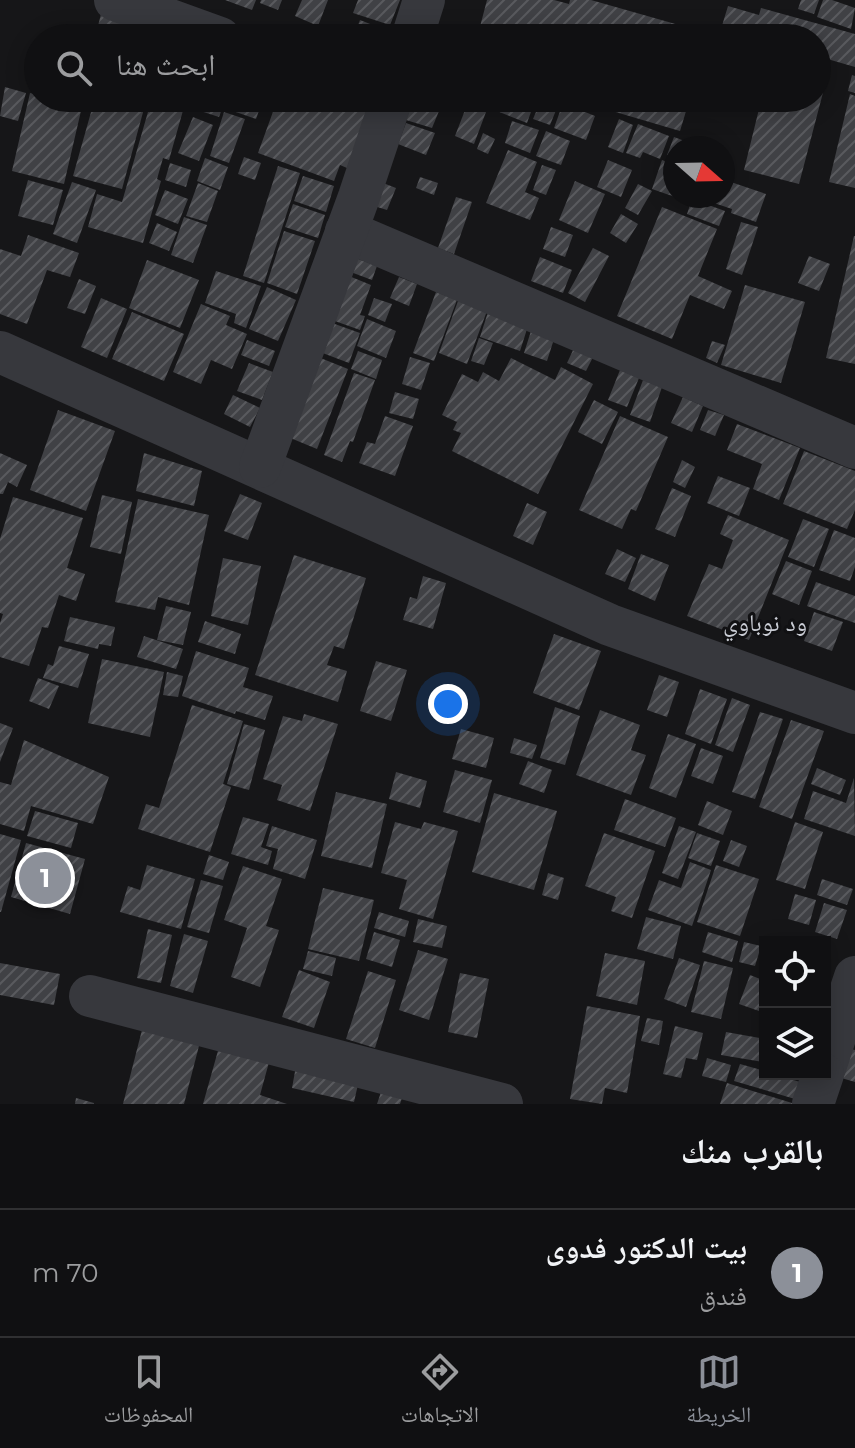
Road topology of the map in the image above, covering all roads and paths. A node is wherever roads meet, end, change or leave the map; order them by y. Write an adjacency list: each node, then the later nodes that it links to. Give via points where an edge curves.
1 (115, 0): 3 (street)
2 (424, 0): 4 (street)
3 (181, 24)
4 (416, 24)
5 (385, 112): 6 (street)
6 (346, 231): 8 (street); 9 (street)
7 (0, 352): 9 (street)
8 (855, 448)
9 (260, 467): 10 (street, via 610,625)
10 (855, 713)
11 (855, 977): 13 (street)
12 (90, 996): 15 (street)
13 (831, 1050)
14 (821, 1080): 16 (street)
15 (502, 1104)
16 (813, 1104)

